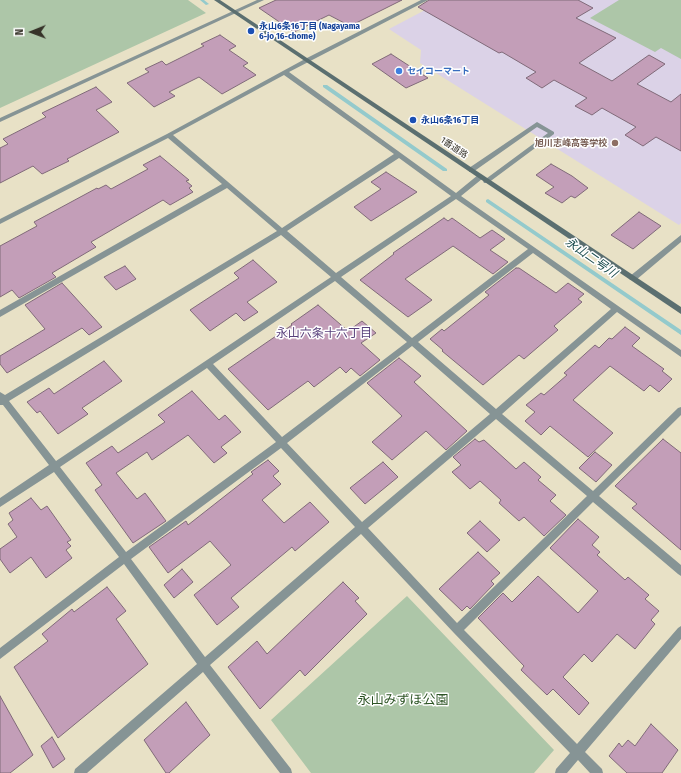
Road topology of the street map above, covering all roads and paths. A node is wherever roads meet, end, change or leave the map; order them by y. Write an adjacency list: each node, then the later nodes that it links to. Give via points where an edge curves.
1 (217, 0): 4 (street, 1番道路)
2 (261, 0): 4 (street)
3 (425, 0): 5 (street)
4 (235, 12): 5 (street, 1番道路); 7 (street)
5 (307, 60): 6 (street); 10 (street, 1番道路)
6 (286, 73): 8 (street); 9 (street)
7 (0, 120)
8 (169, 135): 12 (street); 14 (street)
9 (398, 155): 13 (street); 15 (street)
10 (471, 170): 11 (street, 1番道路); 11 (street, via 537,124 552,133)
11 (483, 179): 13 (street); 19 (street, 1番道路)
12 (226, 185): 15 (street); 22 (street)
13 (456, 196): 17 (street); 18 (street)
14 (0, 222)
15 (282, 231): 18 (street); 26 (street)
16 (681, 238): 19 (street)
17 (533, 249): 20 (street); 23 (street)
18 (334, 277): 23 (street); 25 (street)
19 (633, 278): 21 (street, 1番道路)
20 (616, 308): 24 (street); 28 (street)
21 (681, 311)
22 (0, 314)
23 (411, 342): 28 (street); 29 (street)
24 (681, 354)
25 (208, 364): 29 (street); 30 (street)
26 (1, 399): 30 (street)
27 (681, 410): 31 (street)
28 (496, 414): 31 (street); 33 (street)
29 (282, 442): 33 (street); 34 (street)
30 (55, 465): 32 (street); 34 (street)
31 (593, 497): 35 (street); 36 (street)
32 (0, 503)
33 (362, 527): 36 (street); 39 (street)
34 (125, 558): 38 (street); 39 (street)
35 (681, 571)
36 (458, 630): 40 (street)
37 (681, 631): 40 (street)
38 (0, 654)
39 (204, 665): 41 (street); 42 (street)
40 (578, 752): 43 (street); 44 (street)
41 (79, 773)
42 (287, 773)
43 (560, 773)
44 (598, 773)

